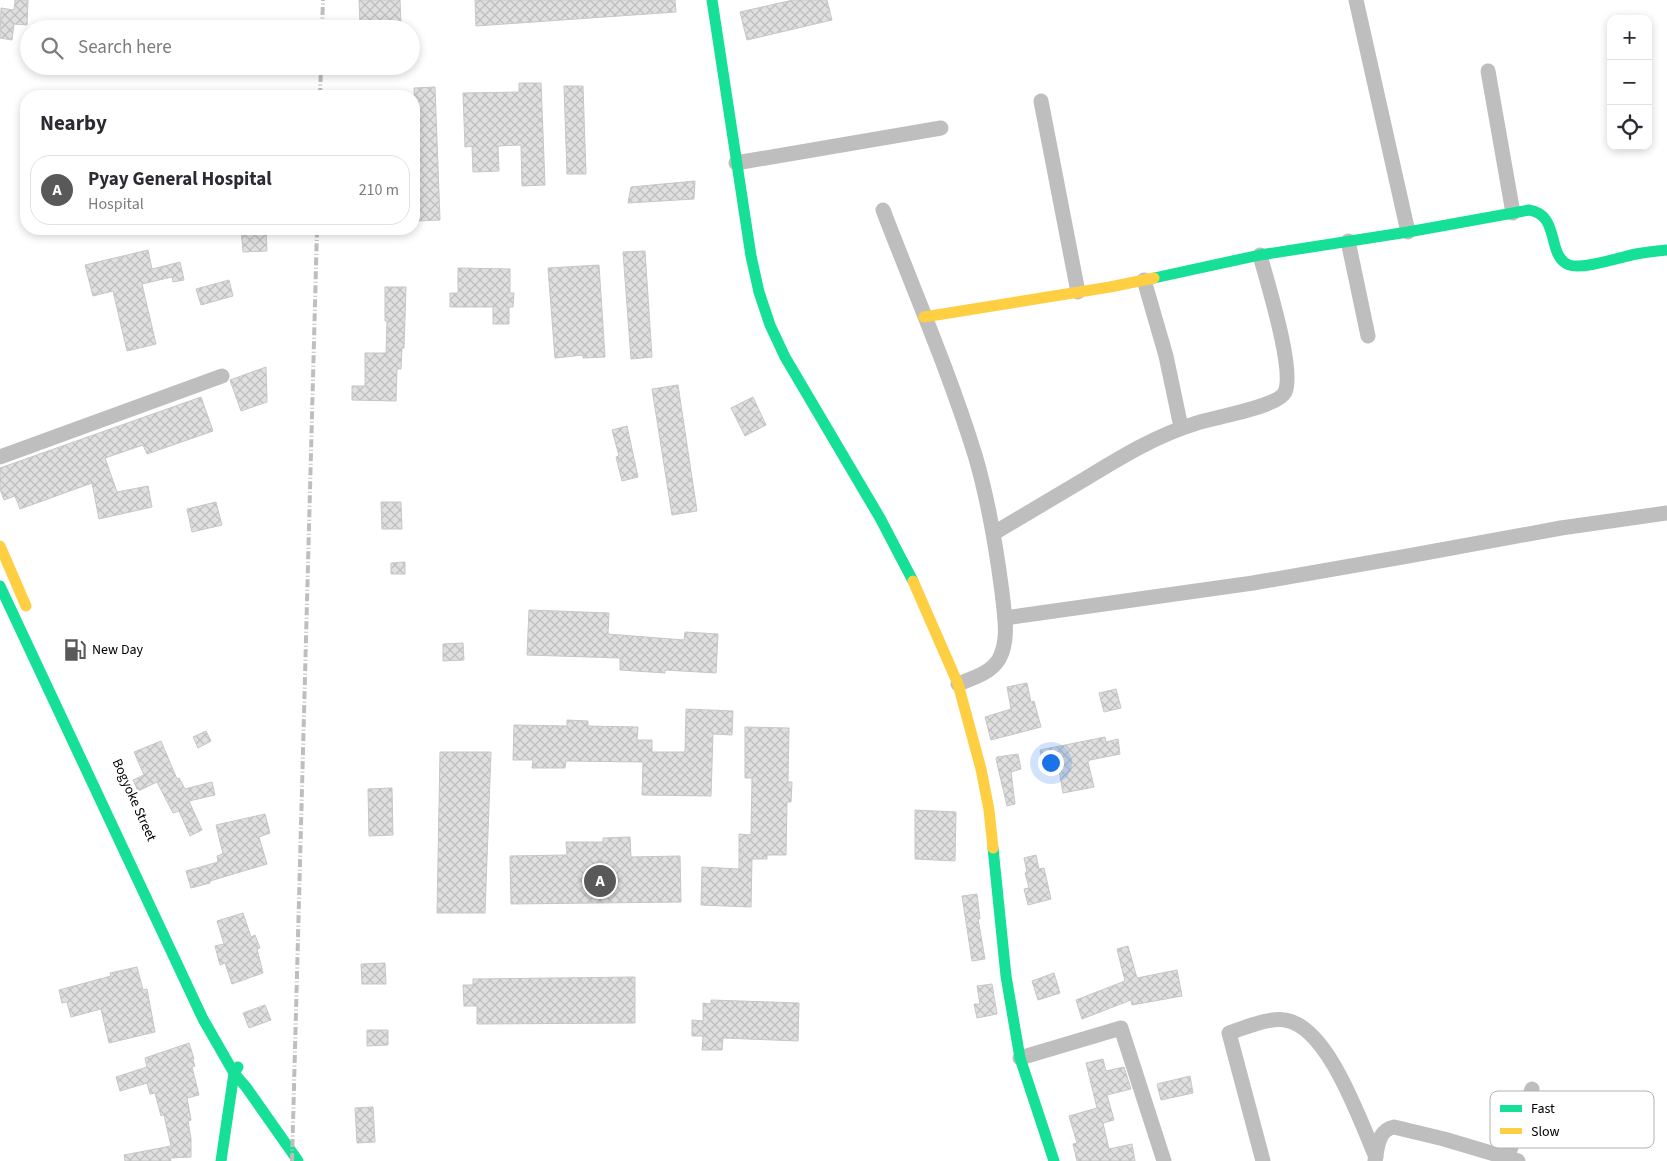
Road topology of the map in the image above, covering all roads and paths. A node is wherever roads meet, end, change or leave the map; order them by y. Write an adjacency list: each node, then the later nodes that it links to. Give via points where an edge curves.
1 (712, 0): 6 (street)
2 (1356, 0): 9 (street)
3 (1488, 71): 8 (street)
4 (1041, 101): 14 (street)
5 (941, 128): 6 (street)
6 (736, 163): 27 (street, via 751,256 770,325 785,357 912,578)
7 (883, 210): 15 (street)
8 (1513, 213): 9 (street); 11 (street, via 1532,210 1543,215 1560,258 1572,266)
9 (1408, 232): 10 (street)
10 (1348, 242): 12 (street); 16 (street)
11 (1667, 250)
12 (1260, 255): 13 (street); 18 (street, via 1285,355 1287,385 1284,394 1266,405)
13 (1144, 280): 14 (street); 18 (street)
14 (1078, 292): 15 (street)
15 (924, 318): 21 (street, via 975,456)
16 (1368, 336)
17 (222, 376): 19 (street)
18 (1182, 427): 21 (street, via 1114,461)
19 (0, 457)
20 (1667, 513): 26 (street, via 1561,528 1252,583)
21 (994, 533): 26 (street)
22 (0, 546): 24 (street)
23 (0, 586): 25 (street)
24 (29, 613): 25 (street)
25 (7, 618): 29 (street)
26 (1005, 618): 27 (street, via 1000,658 982,674)
27 (958, 684): 33 (street, via 981,769 988,810 1006,976)
28 (121, 810): 29 (street)
29 (108, 817): 31 (street)
30 (166, 906): 31 (street)
31 (154, 914): 34 (street, via 203,1019)
32 (223, 1032): 34 (street)
33 (1020, 1058): 40 (street); 41 (street, via 1121,1028)
34 (236, 1070): 38 (street); 39 (street)
35 (1515, 1148): 37 (street)
36 (1376, 1159): 37 (street, via 1382,1134 1394,1126); 42 (street, via 1336,1068 1324,1049 1297,1025 1279,1019 1229,1033)
37 (1511, 1160)
38 (220, 1161)
39 (298, 1161)
40 (1054, 1161)
41 (1164, 1161)
42 (1263, 1161)

